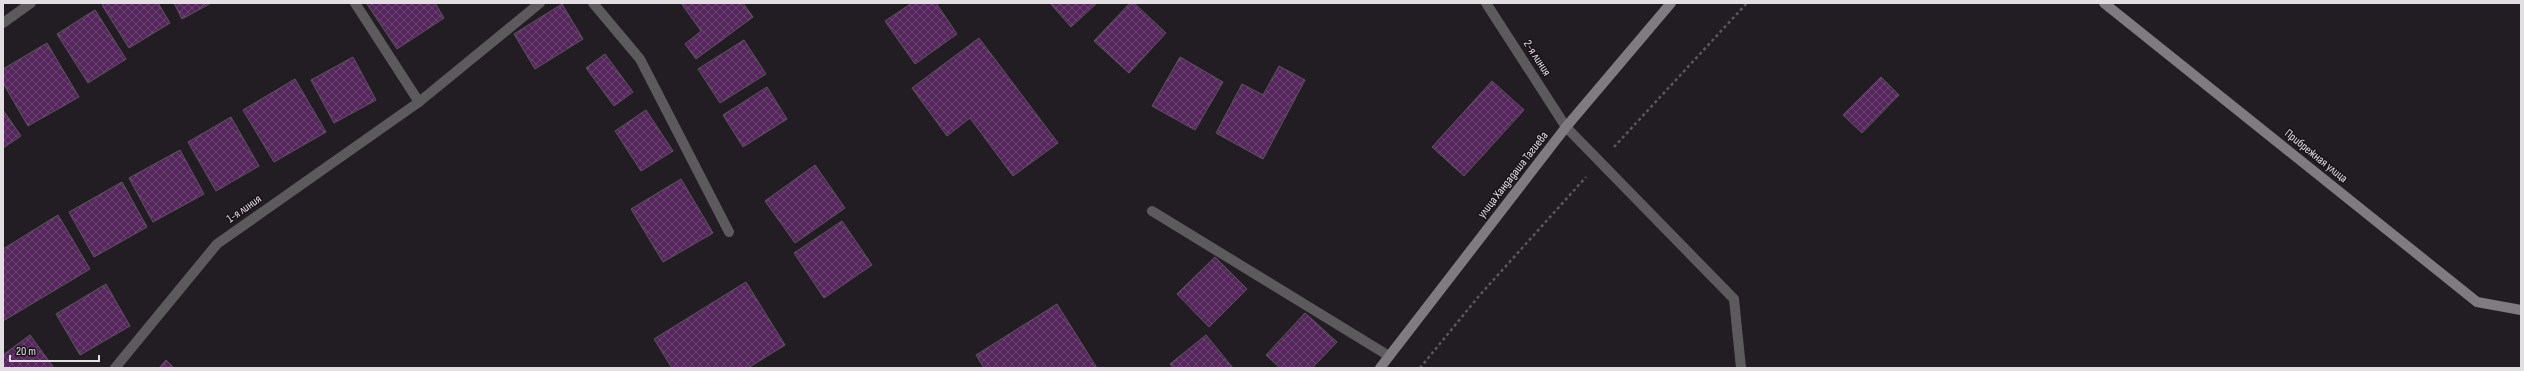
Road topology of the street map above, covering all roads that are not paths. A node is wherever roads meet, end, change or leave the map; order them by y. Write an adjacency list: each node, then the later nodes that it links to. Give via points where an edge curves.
1 (31, 3): 9 (street)
2 (355, 3): 10 (street)
3 (540, 3): 10 (street, 1-я линия)
4 (1486, 3): 11 (street, 2-я линия)
5 (1664, 3): 11 (street, улица Хандадаша Тагиева)
6 (1671, 3): 11 (street, улица Хандадаша Тагиева)
7 (2104, 3): 14 (street, Прибрежная улица, via 2477,302)
8 (597, 4): 13 (street, via 640,59)
9 (3, 23)
10 (418, 102): 16 (street, 1-я линия, via 217,244)
11 (1564, 124): 15 (street, улица Хандадаша Тагиева); 19 (street, 2-я линия, via 1734,299)
12 (1152, 211): 15 (street)
13 (729, 232)
14 (2521, 310)
15 (1387, 355): 17 (street, улица Хандадаша Тагиева); 18 (street, улица Хандадаша Тагиева)
16 (115, 368)
17 (1373, 368)
18 (1380, 368)
19 (1741, 368)

